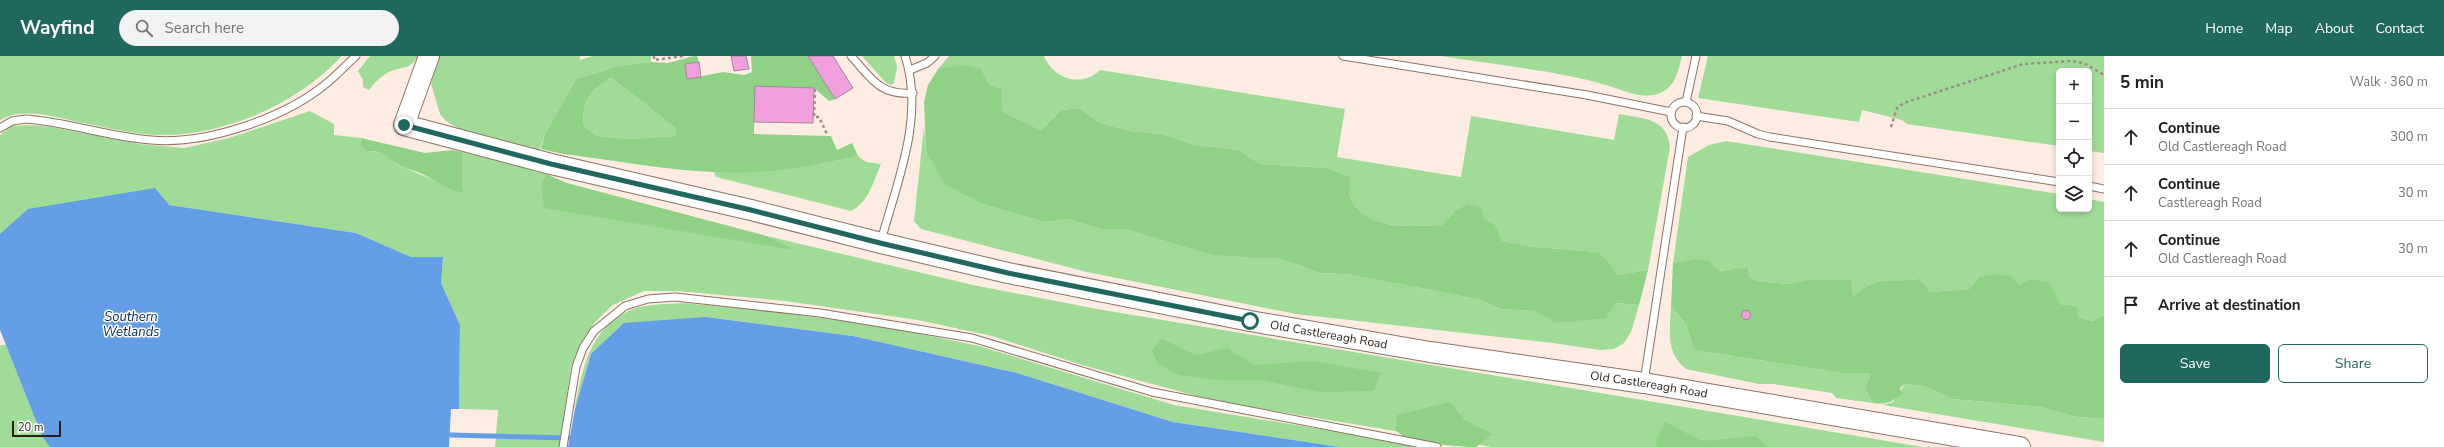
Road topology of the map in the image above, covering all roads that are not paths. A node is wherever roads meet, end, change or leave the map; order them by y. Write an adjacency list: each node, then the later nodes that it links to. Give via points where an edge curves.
1 (356, 56): 14 (lane, via 327,84 296,104 218,134 195,139 153,141 26,119 12,121)
2 (429, 56): 18 (street, Old Castlereagh Road, via 404,125 551,164)
3 (851, 56): 9 (lane, via 883,90 897,94)
4 (905, 56): 8 (lane)
5 (936, 56): 8 (lane)
6 (1343, 56): 11 (lane, via 1587,95)
7 (1696, 56): 10 (lane)
8 (910, 70): 9 (lane)
9 (913, 93): 18 (lane, via 907,145)
10 (1686, 102): 11 (lane, via 1676,104); 12 (lane, via 1693,106)
11 (1671, 112): 13 (lane, via 1675,124)
12 (1696, 116): 13 (lane, via 1690,126); 15 (lane, via 1728,121 1753,133 1770,137)
13 (1683, 127): 19 (lane)
14 (0, 128)
15 (2056, 182)
16 (2092, 187): 17 (lane)
17 (2104, 189)
18 (880, 243): 19 (street, Old Castlereagh Road, via 1008,273 1250,321 1430,352)
19 (1644, 383): 22 (street, Old Castlereagh Road)
20 (563, 447): 21 (lane, via 576,367 583,348 594,331 625,306 648,299 675,297 820,313 972,338 1152,392)
21 (1437, 447)
22 (2020, 447)

